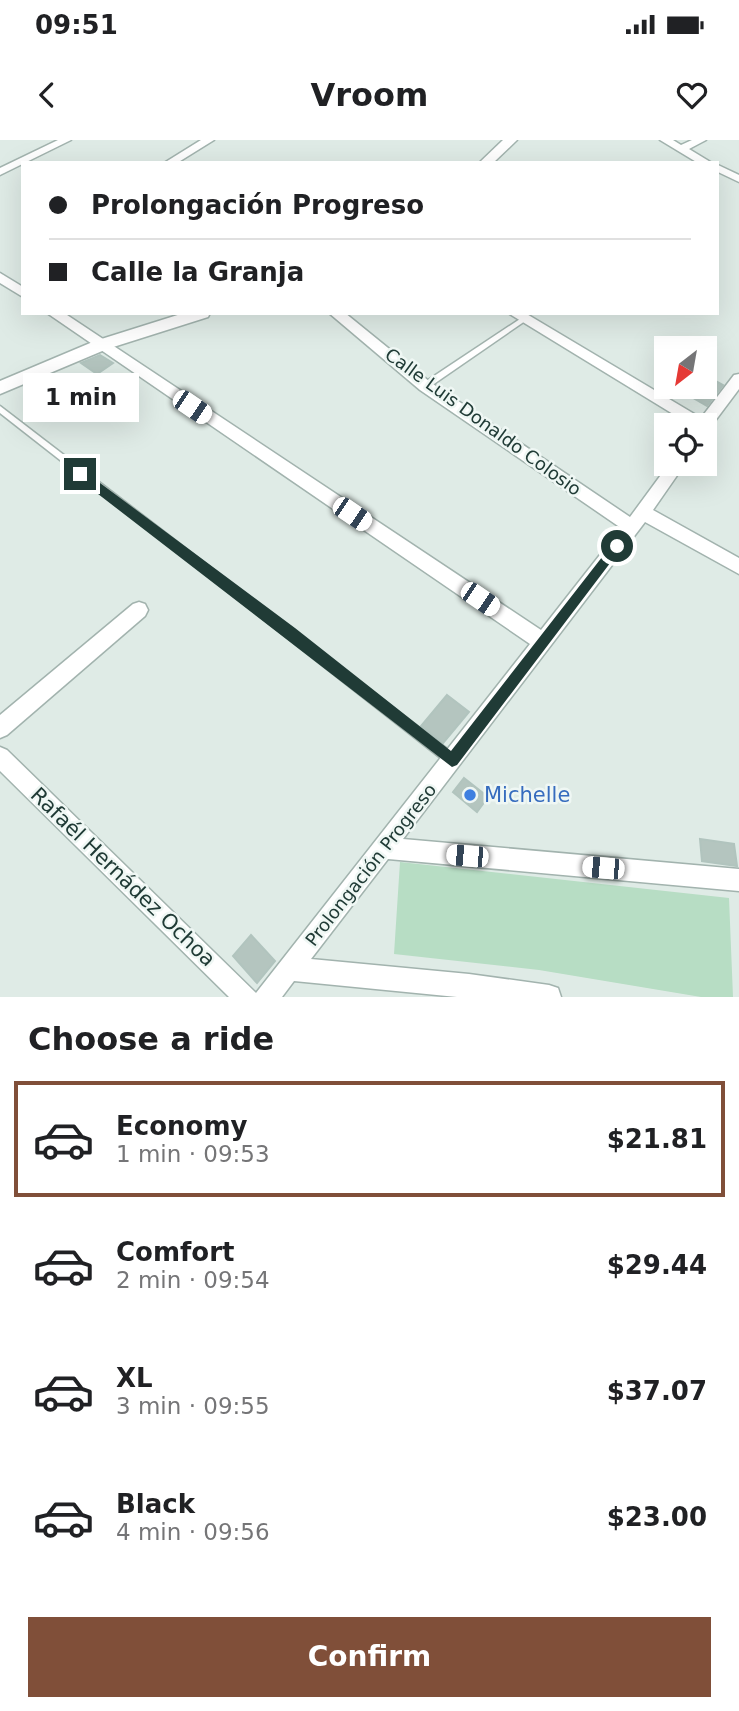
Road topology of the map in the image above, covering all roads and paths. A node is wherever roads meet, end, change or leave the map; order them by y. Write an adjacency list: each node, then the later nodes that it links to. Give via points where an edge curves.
1 (66, 140): 10 (street)
2 (209, 140): 7 (street)
3 (511, 140): 8 (street)
4 (665, 140): 6 (street)
5 (701, 140): 6 (street)
6 (680, 149): 9 (street)
7 (172, 161)
8 (487, 161)
9 (703, 161)
10 (2, 169): 12 (street)
11 (719, 169): 13 (street)
12 (21, 178)
13 (739, 179)
14 (0, 277): 15 (street)
15 (21, 292)
16 (57, 315): 20 (street)
17 (196, 315): 20 (street)
18 (338, 315): 22 (street, Calle Luis Donaldo Colosio)
19 (520, 316): 22 (lane); 25 (street)
20 (101, 345): 23 (street); 31 (street)
21 (739, 379): 26 (street)
22 (425, 386): 28 (street, Calle Luis Donaldo Colosio)
23 (0, 388)
24 (0, 409): 34 (lane)
25 (683, 413)
26 (712, 413)
27 (668, 476): 28 (street, Prolongación Progreso)
28 (637, 520): 29 (street, Calle Luis Donaldo Colosio); 31 (street, Prolongación Progreso)
29 (739, 567)
30 (139, 610): 32 (street)
31 (543, 642): 34 (street, Prolongación Progreso)
32 (0, 728)
33 (0, 757): 39 (street, Rafaél Hernádez Ochoa)
34 (452, 760): 35 (street, Prolongación Progreso)
35 (385, 848): 36 (street); 37 (street, Prolongación Progreso)
36 (739, 880)
37 (289, 969): 38 (street); 40 (street, Prolongación Progreso)
38 (468, 991): 41 (street)
39 (246, 997)
40 (267, 997)
41 (549, 997)

